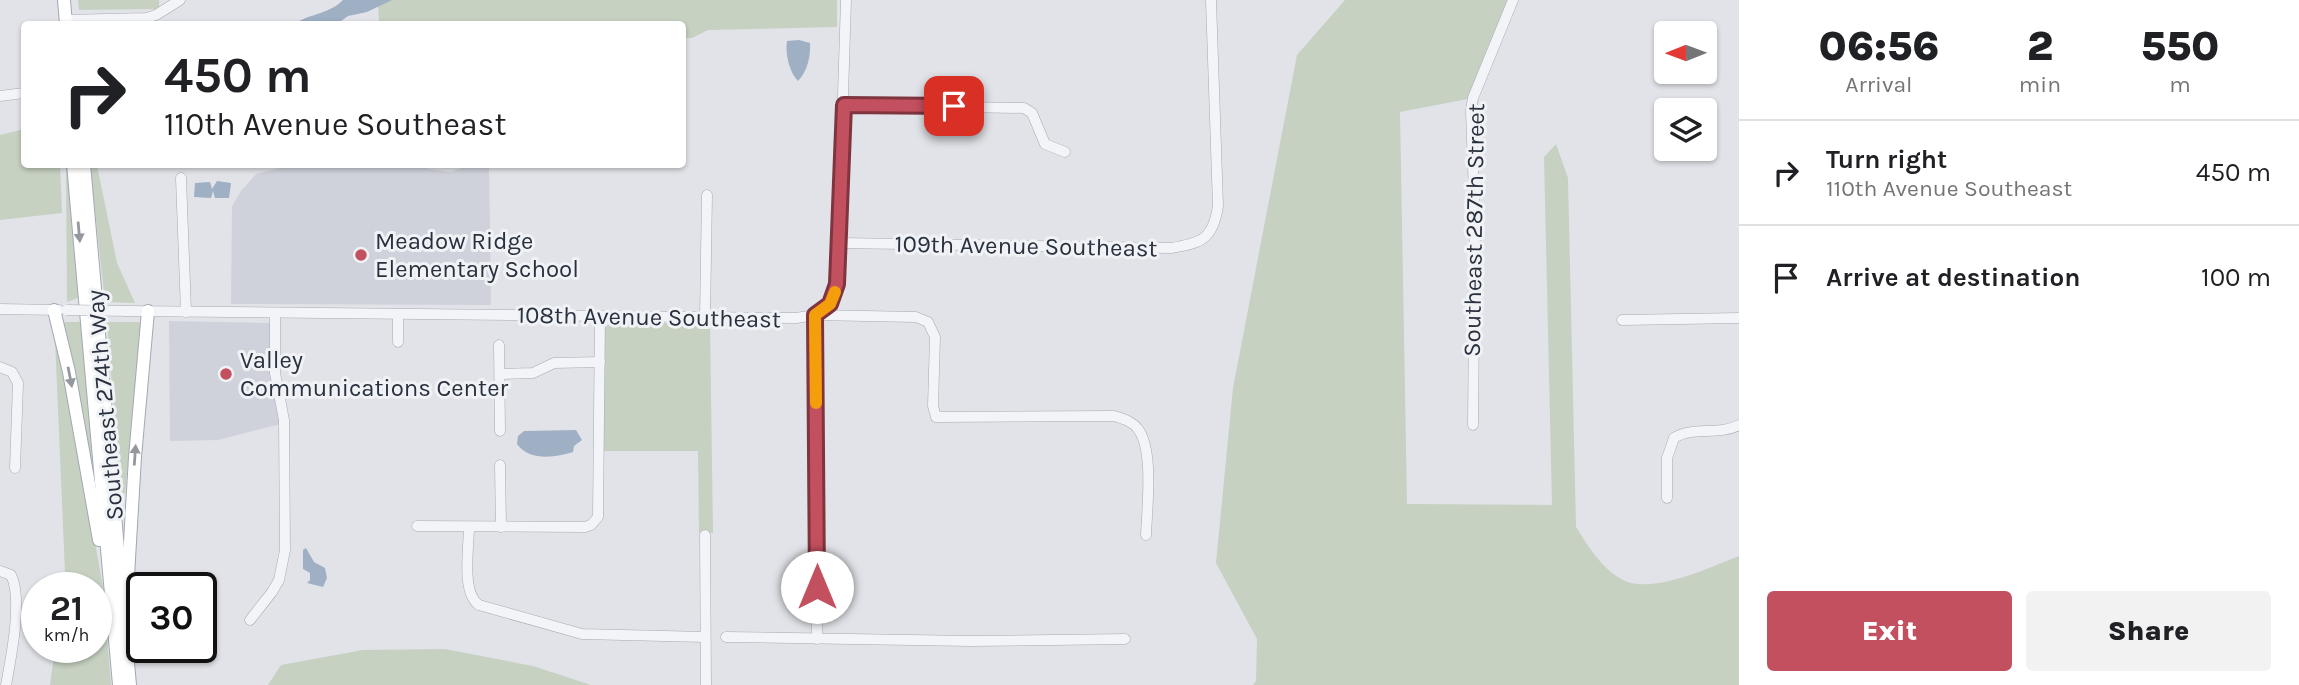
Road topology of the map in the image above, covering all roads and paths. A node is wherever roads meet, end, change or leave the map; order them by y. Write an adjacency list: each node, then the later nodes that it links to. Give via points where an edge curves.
1 (64, 0): 6 (main road)
2 (180, 0): 7 (street, via 146,18)
3 (846, 0): 10 (street)
4 (1211, 0): 16 (street, 109th Avenue Southeast, via 1218,206 1211,234 1171,248)
5 (1513, 0): 33 (street, Southeast 287th Street, via 1471,110)
6 (66, 21)
7 (86, 21)
8 (21, 93): 9 (street)
9 (0, 96)
10 (844, 105): 11 (street, via 1024,108 1032,113 1045,144); 16 (street)
11 (1065, 152)
12 (73, 168): 46 (main road, Southeast 274th Way, one-way to 46)
13 (84, 168): 52 (main road, Southeast 274th Way)
14 (181, 178): 20 (street)
15 (707, 195): 25 (street)
16 (839, 243): 23 (street, via 834,296 825,310)
17 (0, 309): 18 (street, 108th Avenue Southeast)
18 (61, 310): 19 (street, 108th Avenue Southeast, bridge); 46 (main road, one-way to 46)
19 (148, 312): 20 (street, 108th Avenue Southeast); 45 (main road, one-way to 19)
20 (186, 312): 21 (street, 108th Avenue Southeast)
21 (275, 313): 22 (street, 108th Avenue Southeast); 47 (street, via 275,373 284,420 285,550 279,580)
22 (398, 314): 24 (street, 108th Avenue Southeast); 28 (street)
23 (815, 315): 25 (street, 108th Avenue Southeast); 43 (street, 108th Avenue Southeast, via 916,317 928,322 935,337 936,417 1114,416 1128,420 1139,430 1147,454); 50 (street)
24 (600, 316): 25 (street, 108th Avenue Southeast); 30 (street)
25 (705, 317)
26 (1739, 318): 27 (street)
27 (1622, 320)
28 (398, 342)
29 (499, 345): 32 (street)
30 (600, 362): 32 (street, via 554,363 533,373); 41 (street, via 598,517 585,527)
31 (0, 367): 37 (street, via 12,372 18,383)
32 (500, 374): 35 (street)
33 (1473, 425)
34 (1739, 425): 38 (street, via 1674,438 1667,458)
35 (500, 431)
36 (500, 465): 41 (street)
37 (15, 468)
38 (1667, 498)
39 (417, 526): 40 (street)
40 (469, 527): 41 (street); 48 (street, via 468,587 479,605 582,634)
41 (501, 527)
42 (705, 535): 48 (street)
43 (1146, 535)
44 (0, 571): 54 (street, via 11,575 15,586 14,640)
45 (129, 572)
46 (113, 612): 55 (main road)
47 (250, 620)
48 (705, 637): 57 (street)
49 (726, 637): 50 (street)
50 (817, 639): 51 (street)
51 (1125, 639)
52 (126, 646)
53 (128, 663): 56 (main road)
54 (6, 685)
55 (118, 685)
56 (130, 685)
57 (706, 685)

